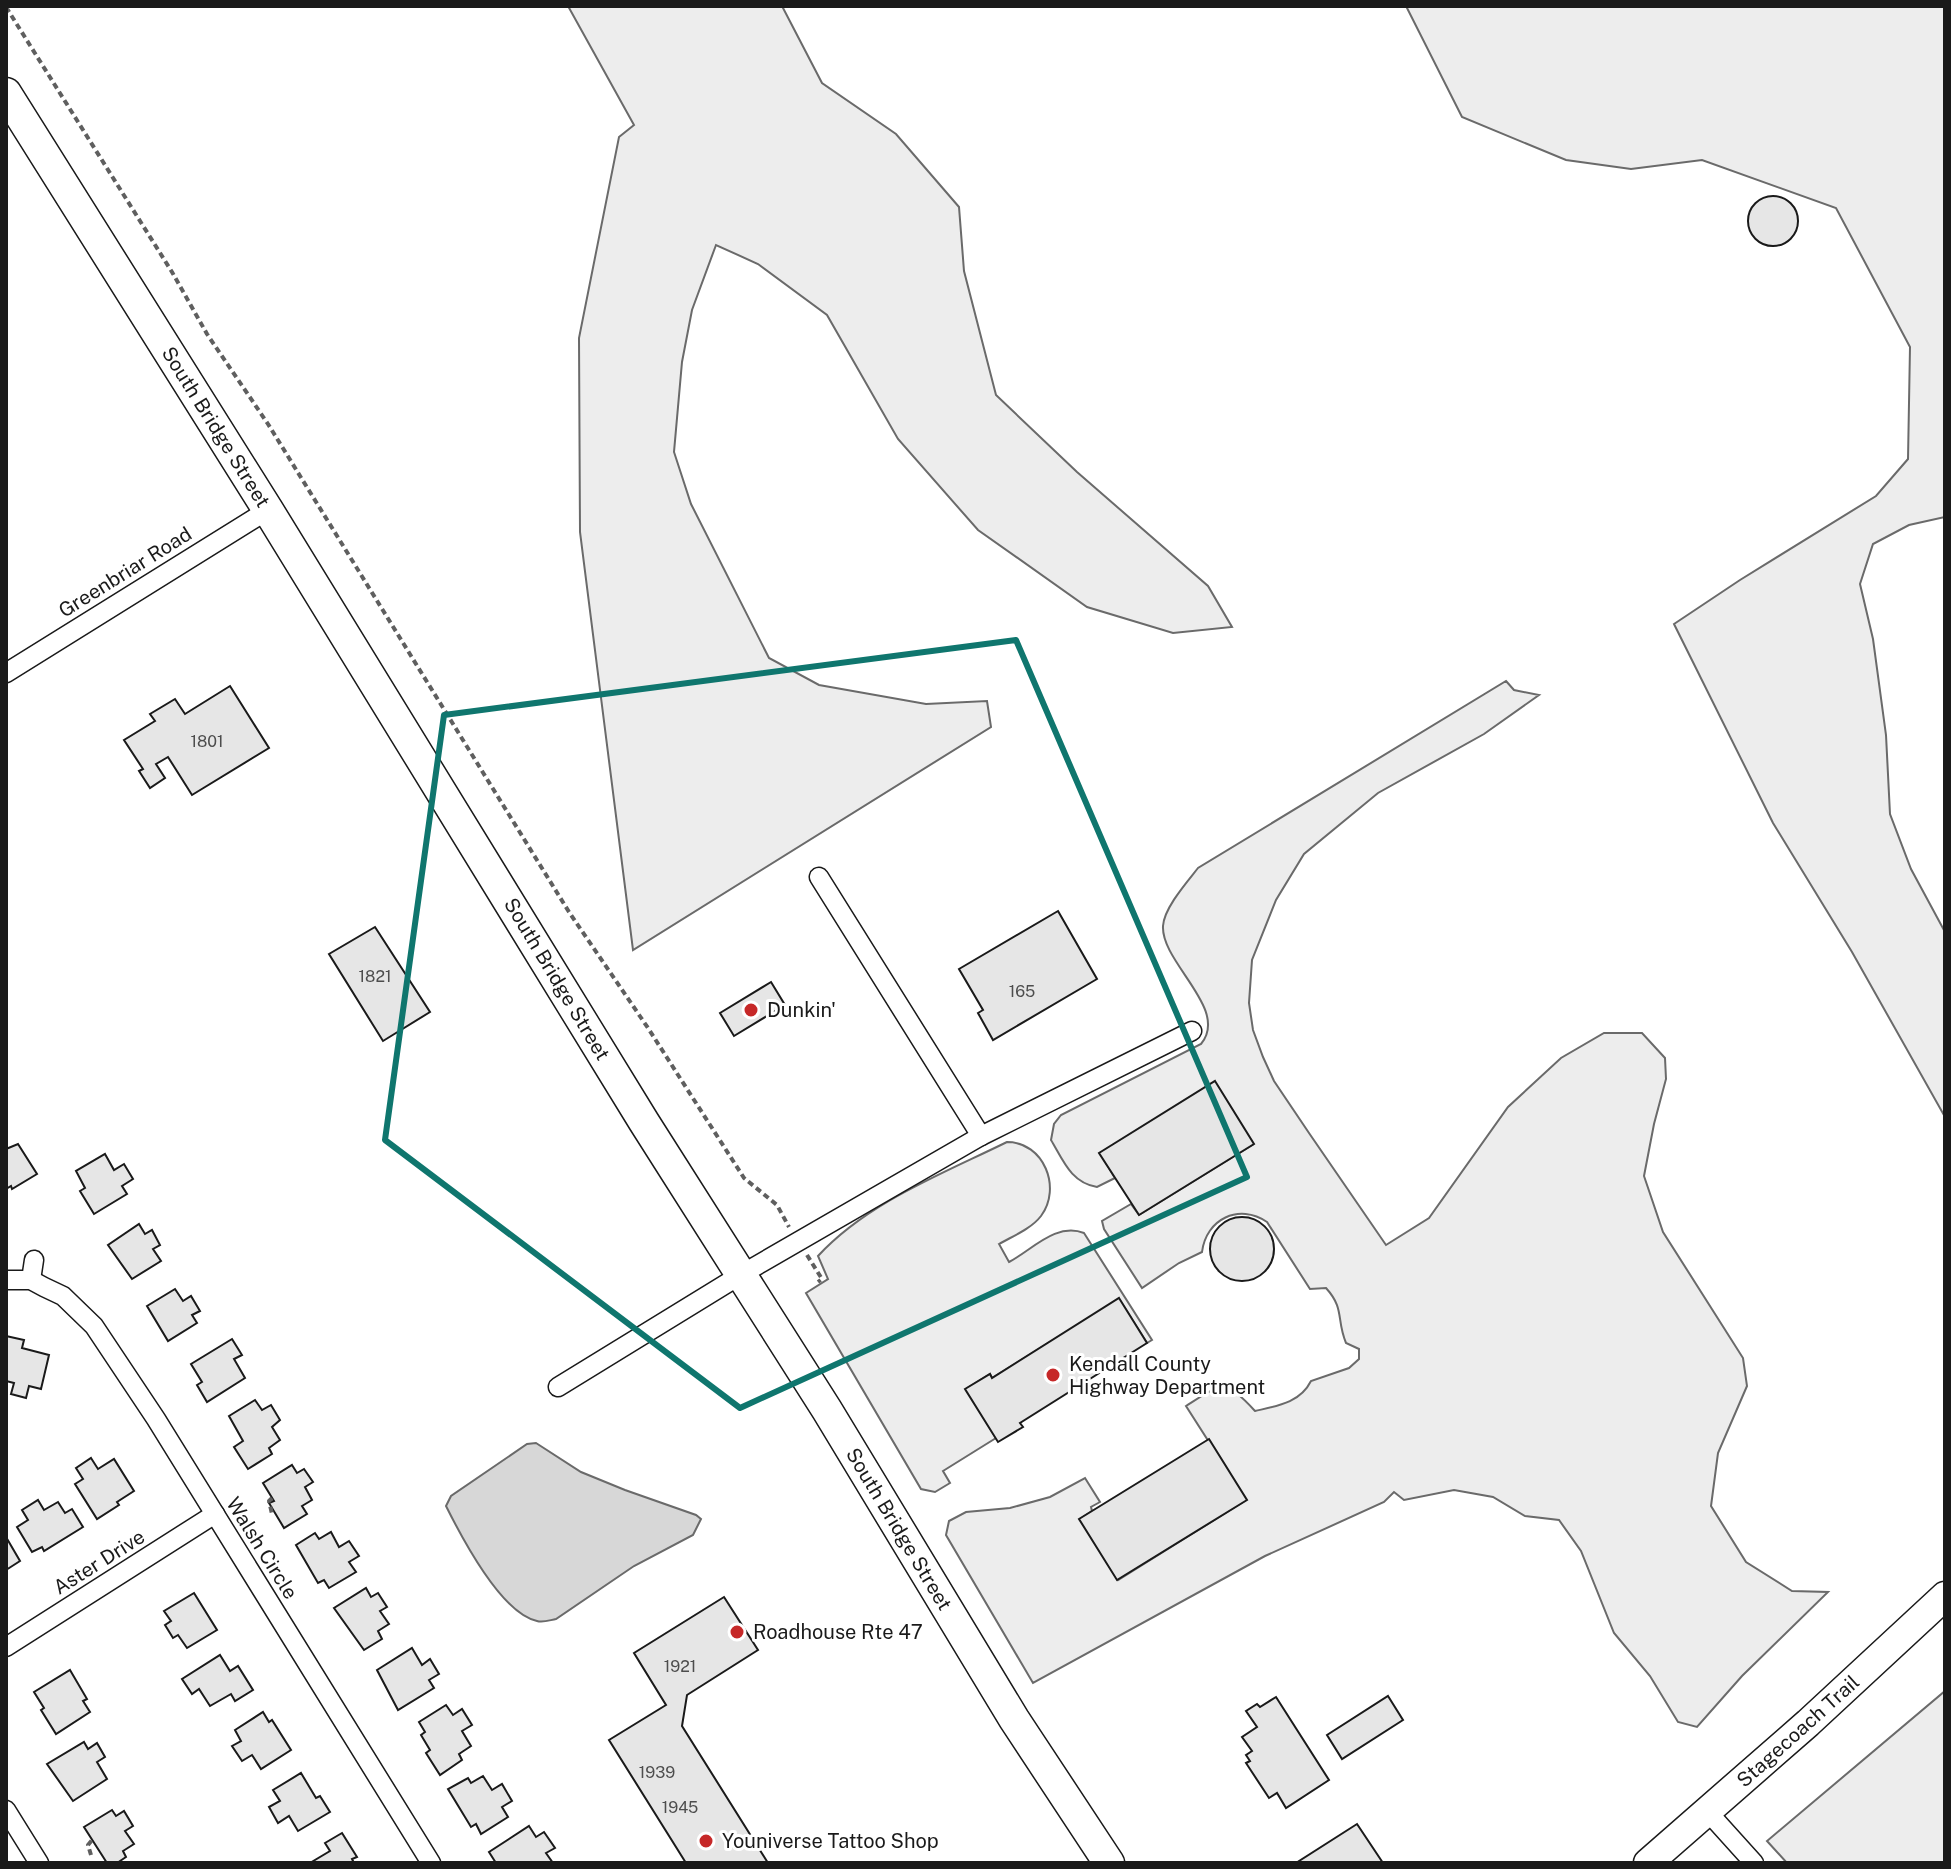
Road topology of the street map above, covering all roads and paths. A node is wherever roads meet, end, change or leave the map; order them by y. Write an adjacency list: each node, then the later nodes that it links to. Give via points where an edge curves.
1 (6, 7): 8 (path, via 569,912 744,1178 777,1205)
2 (6, 93): 3 (highway, South Bridge Street)
3 (268, 510): 4 (street, Greenbriar Road); 11 (highway, South Bridge Street)
4 (6, 673)
5 (819, 877): 7 (street)
6 (1192, 1031): 7 (street)
7 (981, 1136): 11 (street)
8 (784, 1220)
9 (34, 1260): 13 (street)
10 (814, 1265): 14 (path, via 822,1279)
11 (742, 1274): 15 (street); 27 (highway, South Bridge Street, via 1014,1719)
12 (6, 1280): 13 (street, Walsh Circle)
13 (31, 1280): 17 (street, Walsh Circle, via 63,1296 94,1326)
14 (818, 1282)
15 (558, 1387)
16 (272, 1498): 18 (path)
17 (215, 1514): 20 (street, Aster Drive); 26 (street, Walsh Circle)
18 (272, 1514)
19 (1945, 1596): 22 (main road, Stagecoach Trail)
20 (6, 1647)
21 (6, 1810): 25 (street)
22 (1708, 1812): 28 (main road, Stagecoach Trail); 29 (street)
23 (92, 1840): 24 (path)
24 (91, 1855)
25 (39, 1863)
26 (431, 1863)
27 (1109, 1863)
28 (1648, 1863)
29 (1754, 1863)

